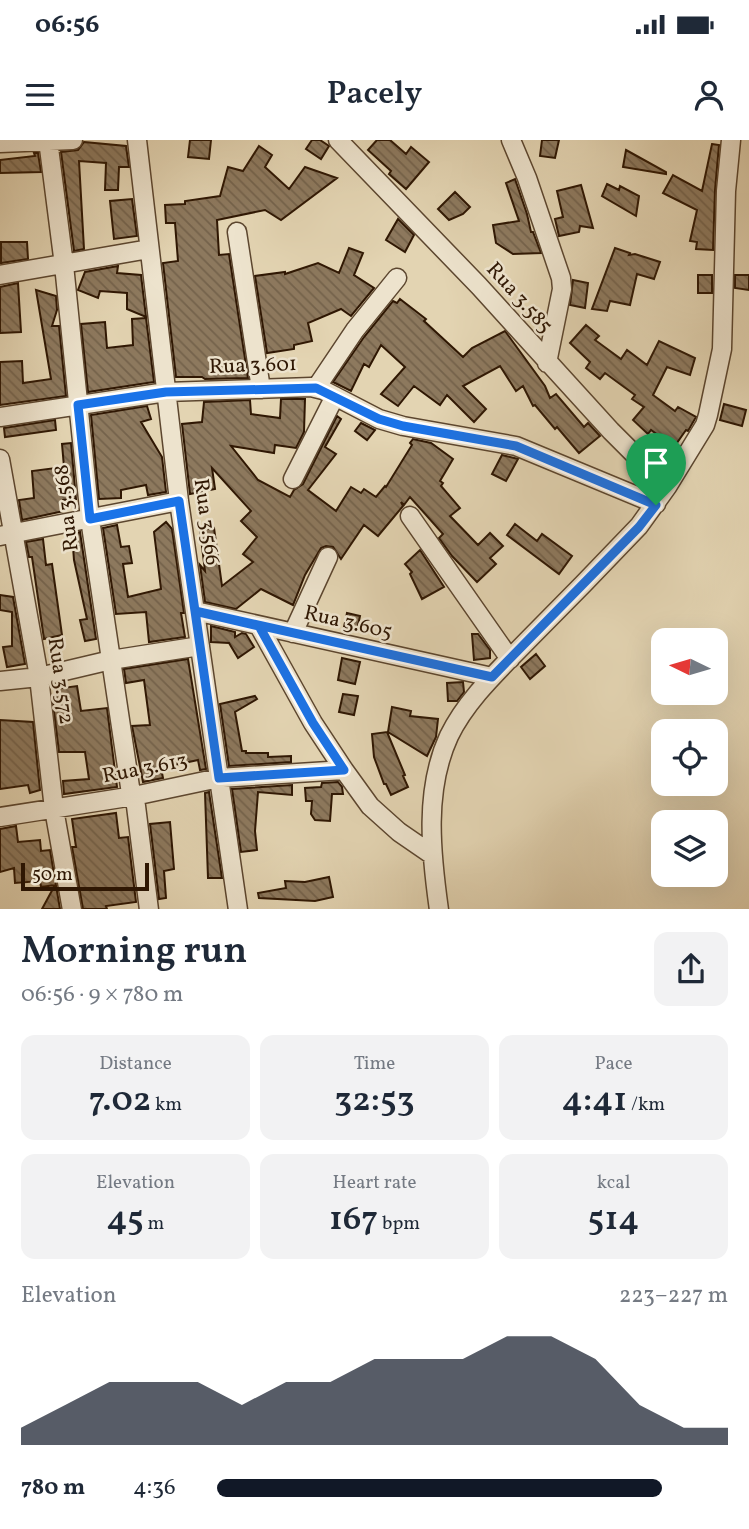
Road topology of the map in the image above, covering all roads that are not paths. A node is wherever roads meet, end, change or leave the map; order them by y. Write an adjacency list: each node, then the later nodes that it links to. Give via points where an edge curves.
1 (73, 140): 6 (street)
2 (137, 140): 9 (street, Rua 3.566)
3 (338, 140): 13 (street, Rua 3.585)
4 (511, 140): 13 (street, via 561,278)
5 (731, 140): 22 (street, via 722,349 705,425)
6 (48, 141): 7 (street); 10 (street, Rua 3.568)
7 (0, 143)
8 (237, 232): 15 (street)
9 (149, 249): 10 (street); 16 (street, Rua 3.566)
10 (64, 265): 11 (street); 18 (street, Rua 3.568)
11 (0, 275)
12 (397, 278): 14 (street)
13 (547, 363): 22 (street, Rua 3.585)
14 (316, 388): 15 (street, Rua 3.601); 17 (street, Rua 3.601)
15 (261, 389): 16 (street, Rua 3.601)
16 (166, 392): 18 (street, Rua 3.601); 23 (street, Rua 3.566)
17 (335, 396): 21 (street); 24 (street, Rua 3.601, via 403,426 516,446)
18 (78, 405): 19 (street, Rua 3.601); 26 (street, Rua 3.568)
19 (0, 417)
20 (0, 459): 27 (street, Rua 3.572)
21 (293, 479)
22 (667, 486): 24 (street)
23 (179, 501): 26 (street); 29 (street, Rua 3.566)
24 (656, 505): 33 (street)
25 (410, 516): 33 (street)
26 (90, 519): 27 (street); 34 (street, Rua 3.568)
27 (6, 535): 35 (street, Rua 3.572)
28 (328, 556): 31 (street)
29 (195, 611): 30 (street, Rua 3.605); 32 (street, Rua 3.566)
30 (259, 626): 31 (street, Rua 3.605); 38 (street)
31 (293, 634): 36 (street, Rua 3.605)
32 (200, 646): 34 (street); 39 (street, Rua 3.566)
33 (510, 659): 36 (street)
34 (111, 660): 35 (street); 40 (street, Rua 3.568)
35 (38, 677): 37 (street); 41 (street, Rua 3.572)
36 (492, 677): 43 (street, via 449,737 430,822)
37 (0, 681)
38 (344, 770): 39 (street, Rua 3.613); 43 (street, via 370,806)
39 (219, 778): 40 (street, Rua 3.613); 46 (street, Rua 3.566)
40 (134, 796): 41 (street, Rua 3.613); 45 (street, Rua 3.568)
41 (54, 808): 42 (street, Rua 3.613); 44 (street, Rua 3.572)
42 (0, 817)
43 (431, 854): 47 (street)
44 (72, 909)
45 (149, 909)
46 (239, 909)
47 (439, 909)

